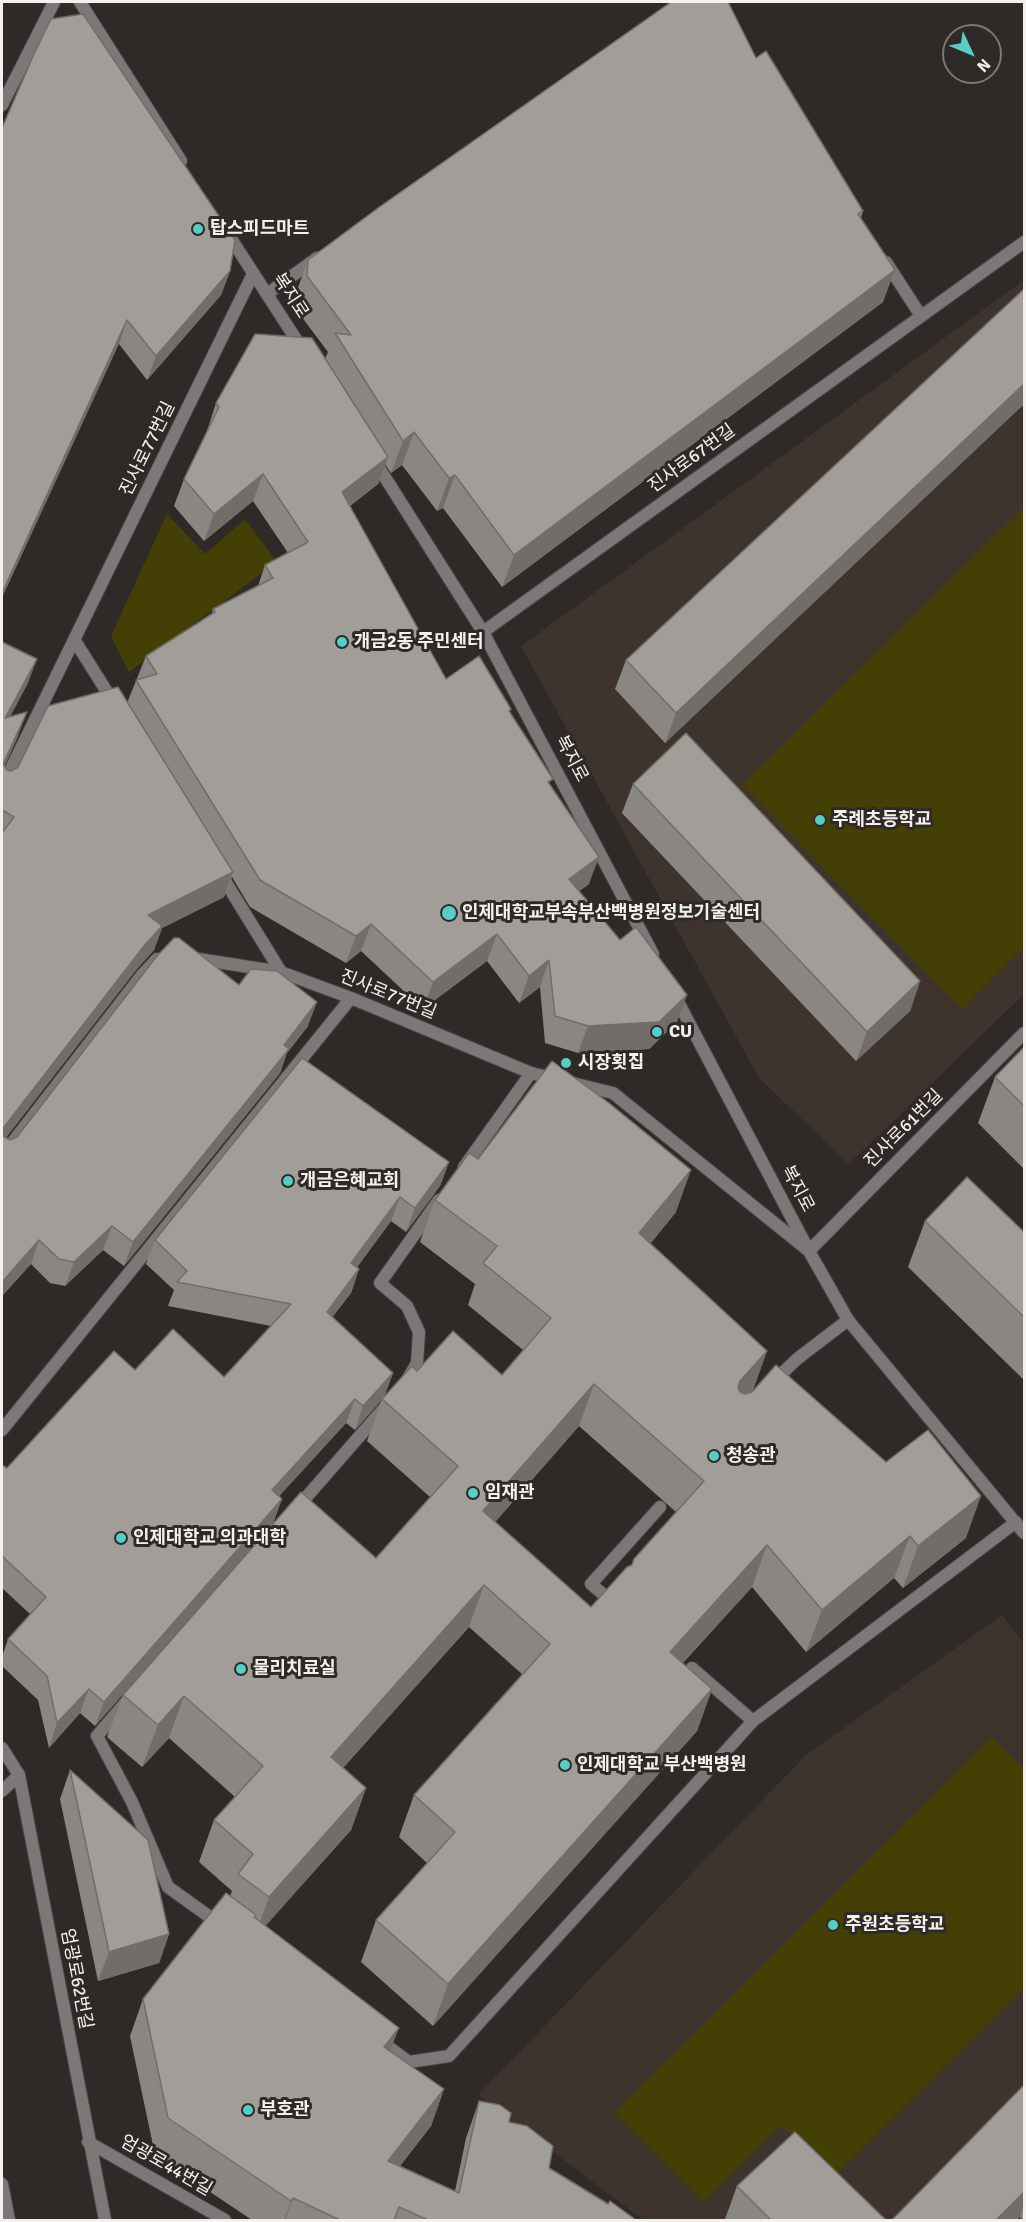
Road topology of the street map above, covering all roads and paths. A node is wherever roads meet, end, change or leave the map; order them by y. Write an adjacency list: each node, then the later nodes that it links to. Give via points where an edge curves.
1 (54, 2): 3 (street)
2 (80, 2): 4 (street)
3 (2, 105)
4 (189, 173)
5 (221, 224): 9 (street, 복지로)
6 (1024, 242): 11 (street, 진사로67번길)
7 (877, 247): 11 (street)
8 (325, 252): 10 (street)
9 (253, 274): 10 (street, 복지로); 15 (street, 진사로77번길)
10 (267, 294): 12 (street, 복지로)
11 (921, 316): 14 (street, 진사로67번길)
12 (312, 364)
13 (369, 453): 14 (street, 복지로)
14 (483, 632): 19 (street, 복지로)
15 (75, 641): 16 (street); 17 (street, 진사로77번길)
16 (119, 711)
17 (2, 787)
18 (213, 862): 20 (street)
19 (660, 968)
20 (281, 972): 22 (street, 진사로77번길); 25 (street, 진사로77번길, via 162,953)
21 (671, 989): 26 (street, 복지로)
22 (351, 998): 24 (street, 진사로77번길); 29 (street)
23 (1023, 1038): 26 (street, 진사로61번길)
24 (531, 1073): 26 (street, 진사로77번길, via 613,1093); 32 (street, via 380,1283 407,1306 419,1332 417,1363 397,1394)
25 (2, 1156)
26 (809, 1251): 27 (street, 복지로)
27 (849, 1320): 28 (street, via 797,1359); 31 (street, 복지로)
28 (763, 1393)
29 (2, 1430)
30 (660, 1507): 34 (street, via 591,1584)
31 (1016, 1522): 33 (street, 복지로); 37 (street)
32 (284, 1523)
33 (1024, 1533)
34 (611, 1601)
35 (692, 1668): 37 (street)
36 (136, 1691): 41 (street, via 97,1736 132,1802 168,1887)
37 (753, 1721): 42 (street, via 449,2056 409,2062)
38 (2, 1748): 39 (street, 엄광로62번길)
39 (19, 1776): 40 (street); 43 (street, 엄광로62번길)
40 (2, 1791)
41 (235, 1936)
42 (370, 2034)
43 (88, 2142): 46 (street, 엄광로62번길); 47 (street, 엄광로44번길)
44 (2, 2184): 45 (street)
45 (9, 2220)
46 (105, 2220)
47 (225, 2220)

